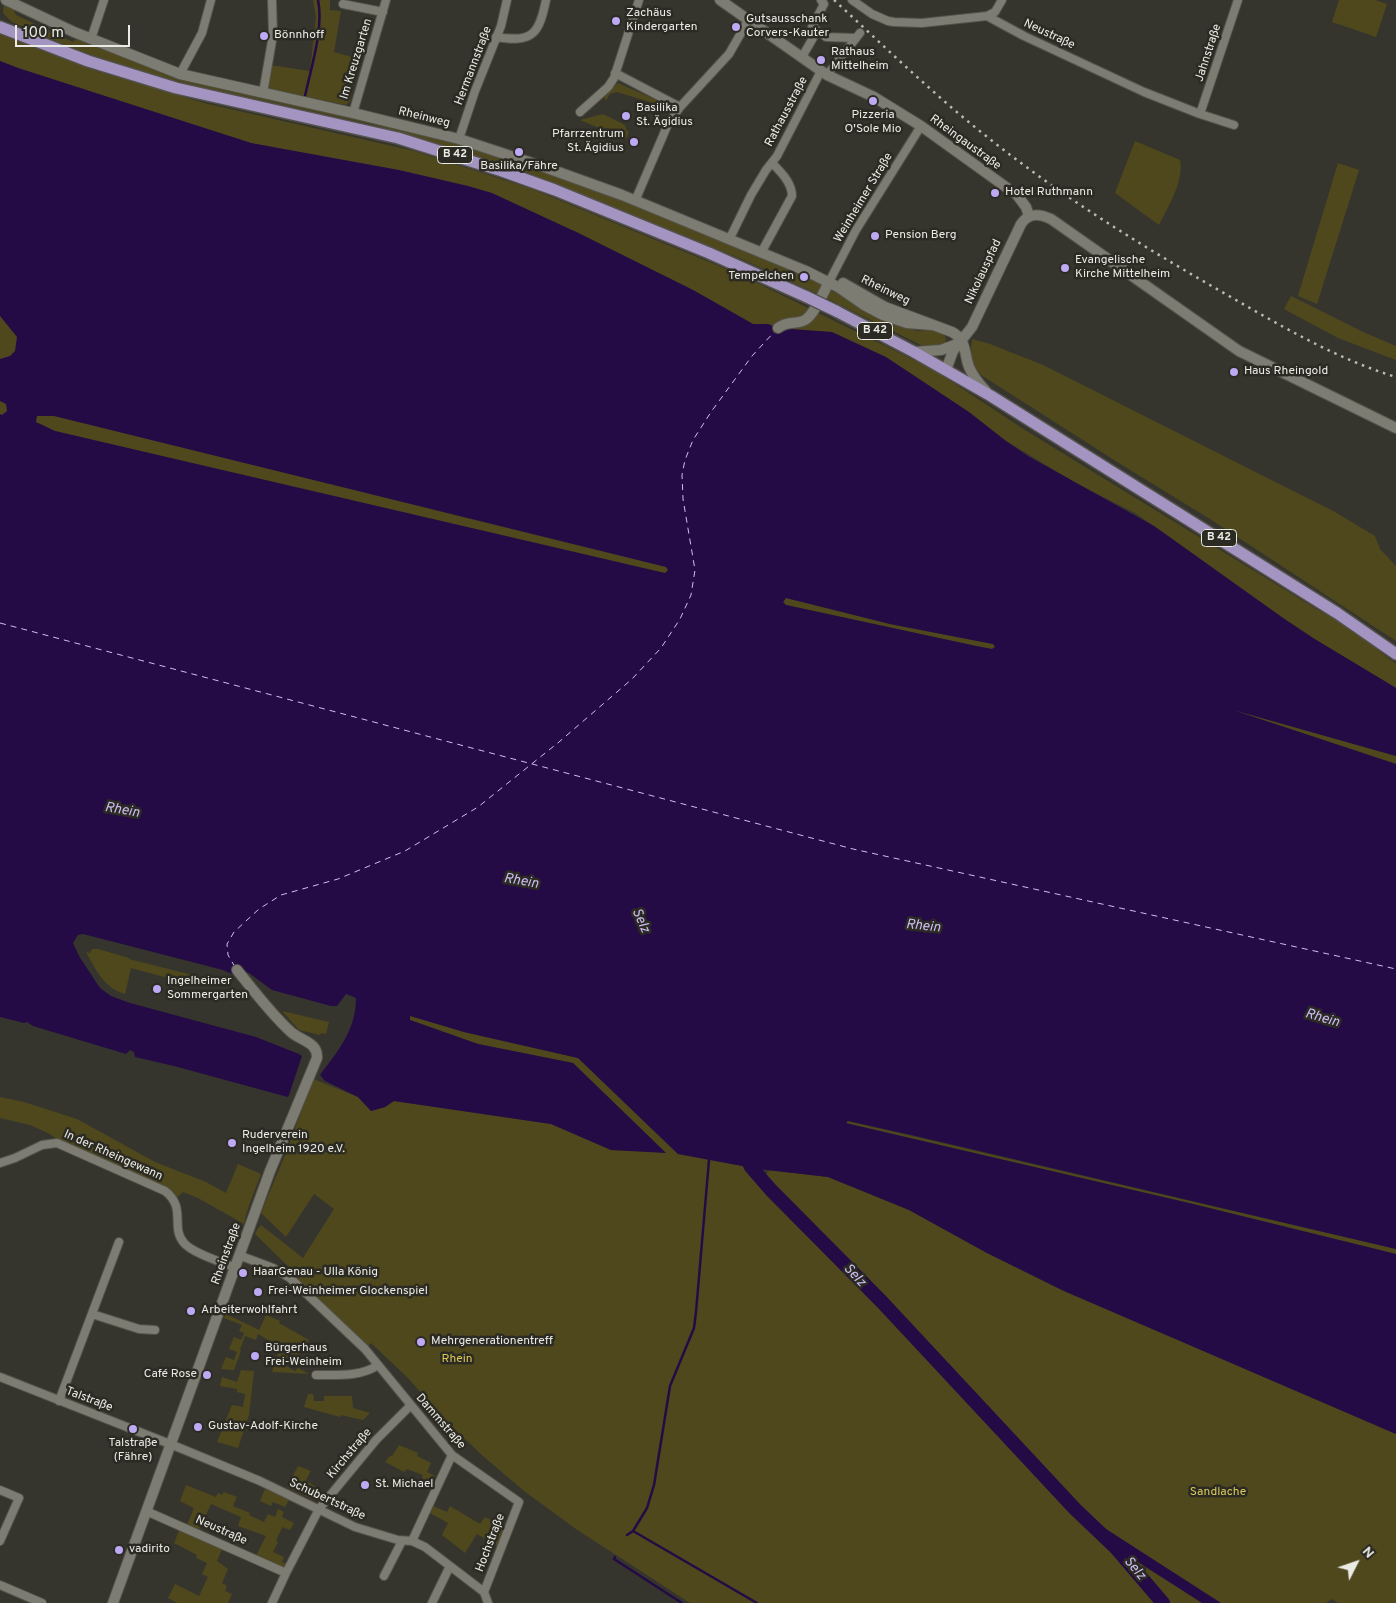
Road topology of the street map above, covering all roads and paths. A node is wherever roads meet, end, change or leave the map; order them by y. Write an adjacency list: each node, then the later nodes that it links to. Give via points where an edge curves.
1 (6, 0): 21 (street, Rheinweg)
2 (104, 0): 21 (street)
3 (211, 0): 24 (street, via 202,33)
4 (272, 0): 26 (street, via 273,35)
5 (386, 0): 15 (street, Im Kreuzgarten)
6 (508, 0): 20 (street, Hermannstraße)
7 (546, 0): 20 (street, via 540,23 532,35 510,39)
8 (640, 0): 25 (street)
9 (821, 0): 19 (street, via 824,4 812,26)
10 (852, 0): 16 (street, via 879,18 894,22 922,23)
11 (1002, 0): 16 (street, via 995,12)
12 (1238, 0): 30 (street, Jahnstraße)
13 (725, 1): 17 (street, Rheingaustraße)
14 (343, 5): 15 (street, Im Kreuzgarten)
15 (383, 12): 29 (street, Im Kreuzgarten)
16 (987, 16): 30 (street, Neustraße, via 1144,92)
17 (749, 20): 22 (street, Rheingaustraße); 27 (street, via 729,54)
18 (0, 26): 42 (main road, B 42, bridge, via 88,61 176,88 398,138 494,168 709,253 808,297)
19 (817, 31): 22 (street); 23 (street, Rathausstraße, via 826,37 858,36)
20 (496, 37): 33 (street, Hermannstraße)
21 (91, 39): 24 (street, Rheinweg)
22 (802, 57): 23 (street, Rheingaustraße)
23 (824, 73): 32 (street, Rheingaustraße, via 874,97); 34 (street, Rathausstraße)
24 (180, 74): 26 (street, Rheinweg)
25 (615, 74): 27 (street); 28 (street, via 608,87)
26 (263, 93): 29 (street, Rheinweg)
27 (680, 107): 35 (street, via 668,124)
28 (580, 112)
29 (353, 113): 33 (street, Rheinweg)
30 (1200, 114): 31 (street, Neustraße)
31 (1234, 125)
32 (921, 126): 36 (street, Rheingaustraße, via 1017,195); 39 (street, Weinheimer Straße, via 856,230)
33 (459, 139): 35 (street, Rheinweg)
34 (772, 162): 37 (street, Rathausstraße); 38 (street, Rathausstraße, via 792,190 792,196)
35 (635, 201): 37 (street, Rheinweg)
36 (1029, 216): 41 (street, Nikolauspfad, via 1021,224); 45 (street, via 1035,214 1051,220 1246,355)
37 (729, 240): 38 (street, Rheinweg)
38 (761, 253): 39 (street, Rheinweg)
39 (829, 282): 40 (street, via 810,316); 41 (street, Rheinweg, via 883,316 907,323 932,324 956,334)
40 (778, 328)
41 (961, 345): 42 (street); 43 (street, Nikolauspfad, via 950,358); 44 (street, via 974,376)
42 (914, 352): 43 (main road, B 42)
43 (946, 370): 44 (main road, B 42)
44 (991, 396): 46 (main road, B 42, via 1338,613)
45 (1396, 428)
46 (1396, 654)
47 (237, 970): 50 (street, Rheinstraße, via 291,1032 313,1045 317,1055 270,1171)
48 (0, 1162): 51 (street, In der Rheingewann, via 57,1142 115,1168 171,1196 176,1203 179,1235 186,1246)
49 (119, 1242): 52 (street)
50 (241, 1256): 51 (street, Rheinstraße); 54 (street, Dammstraße, via 290,1278)
51 (236, 1268): 59 (street, Rheinstraße)
52 (92, 1314): 53 (street, via 139,1329); 57 (street)
53 (155, 1330)
54 (378, 1365): 55 (street, via 369,1371); 58 (street, Dammstraße)
55 (316, 1375)
56 (0, 1378): 57 (street, Talstraße)
57 (59, 1401): 59 (street, Talstraße)
58 (411, 1405): 60 (street, Dammstraße); 63 (street, Kirchstraße, via 376,1440)
59 (171, 1444): 63 (street, Schubertstraße); 64 (street, Rheinstraße)
60 (452, 1455): 62 (street, Dammstraße); 67 (street)
61 (0, 1490): 66 (street, via 19,1498)
62 (519, 1502): 72 (street, Hochstraße)
63 (319, 1509): 65 (street, Schubertstraße, via 355,1527); 69 (street, Kirchstraße)
64 (146, 1511): 69 (street, Neustraße); 74 (street, Rheinstraße)
65 (402, 1540): 67 (street, Schubertstraße); 70 (street)
66 (0, 1541)
67 (412, 1541): 68 (street, Schubertstraße)
68 (450, 1566): 72 (street, Schubertstraße); 76 (street)
69 (286, 1573): 75 (street, Kirchstraße)
70 (384, 1576)
71 (0, 1585): 73 (street)
72 (484, 1592): 77 (street)
73 (42, 1603)
74 (113, 1603)
75 (272, 1603)
76 (432, 1603)
77 (488, 1603)

